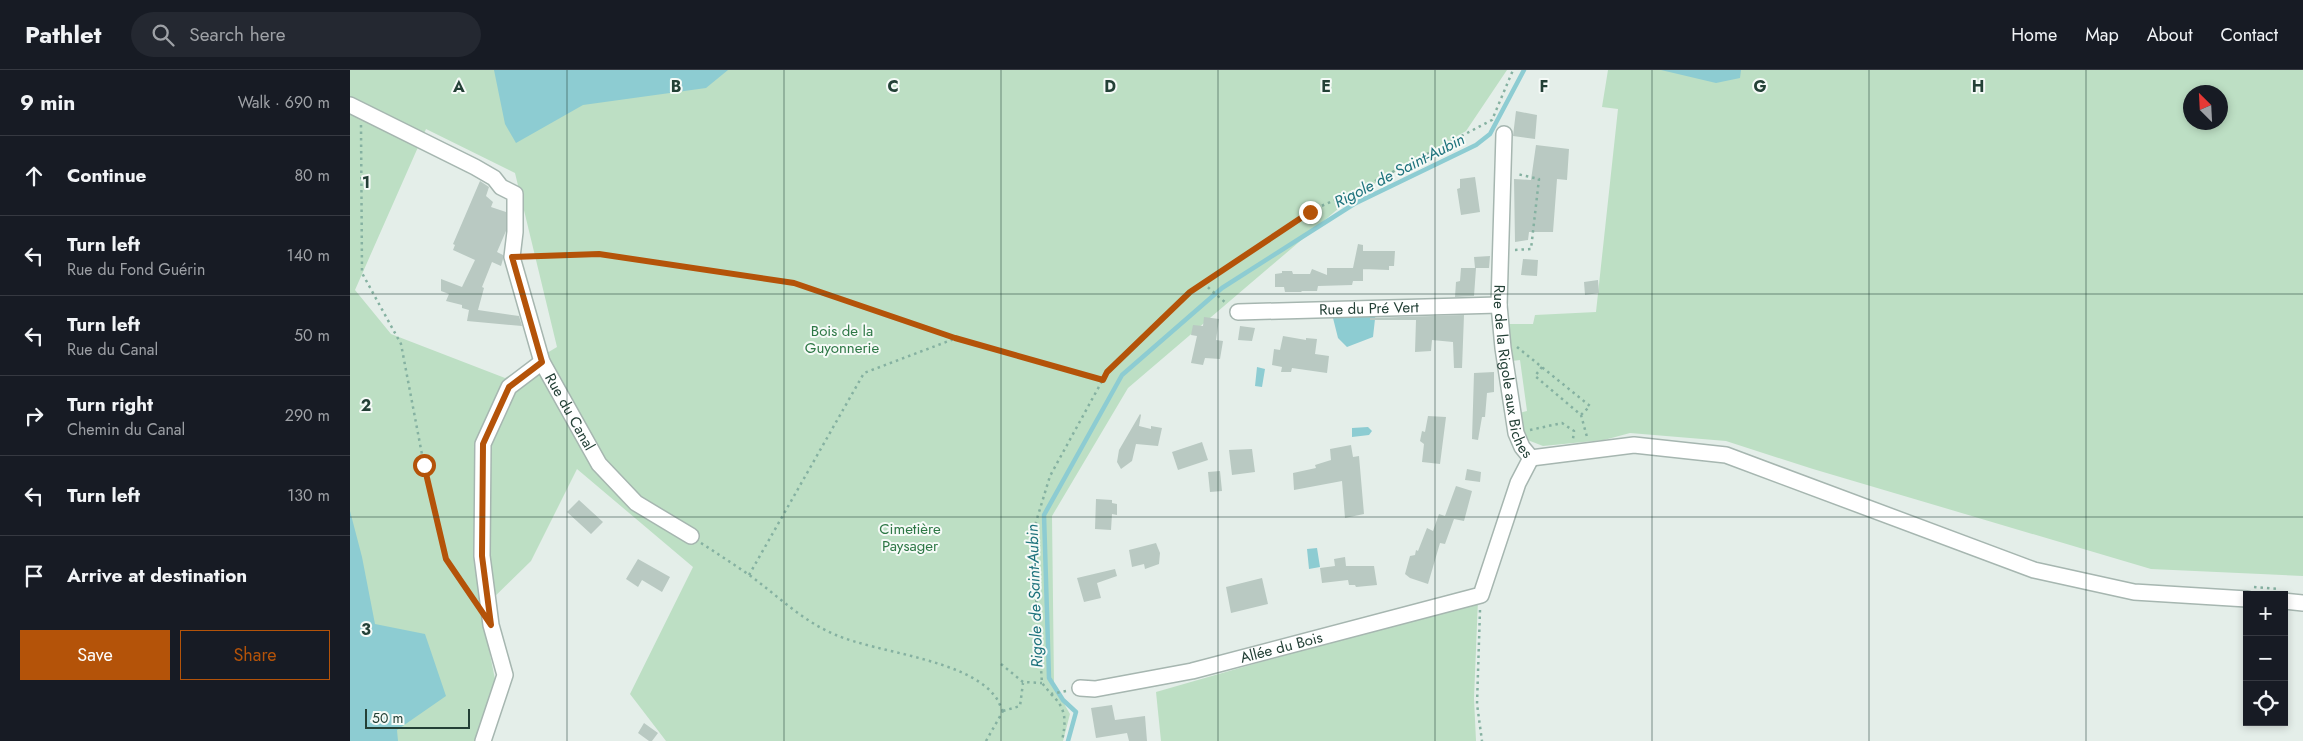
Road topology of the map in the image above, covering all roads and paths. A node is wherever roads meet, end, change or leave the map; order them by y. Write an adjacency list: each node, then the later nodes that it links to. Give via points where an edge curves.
1 (1513, 70): 8 (path, via 1492,120 1310,212)
2 (350, 105): 7 (street, Rue du Canal, via 475,167 515,194)
3 (1504, 134): 5 (street, Rue de la Rigole aux Biches)
4 (361, 142): 23 (path, via 362,273 402,344 424,465 446,559)
5 (1503, 172): 6 (street, Rue de la Rigole aux Biches); 6 (path, via 1534,176 1539,180 1531,249)
6 (1501, 251): 9 (street, Rue de la Rigole aux Biches)
7 (512, 257): 11 (path, via 599,254 794,283); 13 (street, Rue du Canal)
8 (1204, 283): 10 (path); 15 (path, via 1190,292 1107,372)
9 (1500, 305): 10 (street, Rue du Pré Vert); 12 (street, Rue de la Rigole aux Biches)
10 (1232, 308)
11 (955, 338): 15 (path); 20 (path, via 864,373)
12 (1502, 340): 14 (path, via 1514,344); 18 (street, Rue de la Rigole aux Biches, via 1516,434)
13 (542, 362): 19 (street, Rue du Canal, via 599,464 636,503); 31 (street, via 509,387 483,444 482,556 491,625 504,675)
14 (1542, 367): 16 (path, via 1535,376); 16 (path, via 1590,406)
15 (1103, 380): 28 (path, via 1050,476 1036,522 1036,610)
16 (1581, 415): 17 (path)
17 (1588, 438)
18 (1531, 458): 21 (street, Rue de la Rigole aux Biches, via 1518,483); 22 (street, via 1634,445 1726,455 2034,570 2134,592)
19 (691, 536): 20 (path)
20 (749, 575): 30 (path, via 801,616 834,635 950,667 977,680 994,694)
21 (1481, 596): 29 (street, Allée du Bois, via 1192,672 1096,689); 34 (path, via 1477,704)
22 (2243, 599)
23 (474, 600)
24 (2288, 601): 25 (street)
25 (2303, 602)
26 (1001, 664): 27 (path)
27 (1024, 682): 28 (path); 30 (path, via 1020,706)
28 (1042, 683): 33 (path, via 1061,703 1065,722)
29 (1080, 688)
30 (1003, 711): 32 (path)
31 (483, 741)
32 (986, 741)
33 (1062, 741)
34 (1482, 741)

